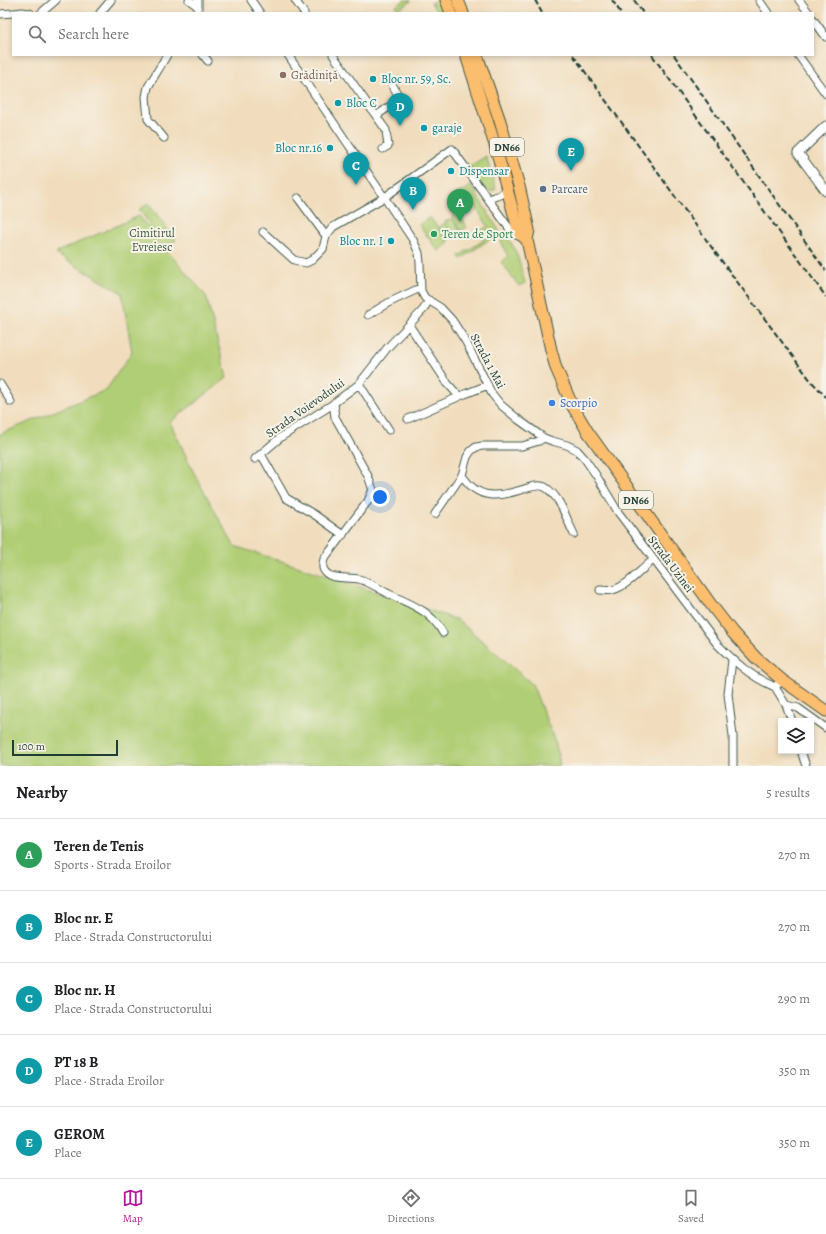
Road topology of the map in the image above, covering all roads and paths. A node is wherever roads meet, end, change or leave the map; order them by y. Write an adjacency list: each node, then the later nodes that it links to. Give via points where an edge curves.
1 (56, 0): 11 (street)
2 (111, 0): 12 (street)
3 (189, 0): 10 (street)
4 (251, 0): 13 (street)
5 (295, 0): 14 (street)
6 (446, 0): 15 (main road)
7 (458, 0): 16 (main road)
8 (759, 0): 17 (street)
9 (799, 0): 18 (street)
10 (198, 6)
11 (42, 12)
12 (101, 12)
13 (259, 12)
14 (303, 12)
15 (451, 12)
16 (463, 12)
17 (767, 12)
18 (808, 12)
19 (12, 13): 20 (street)
20 (0, 14)
21 (814, 20): 22 (street)
22 (826, 37)
23 (166, 56): 33 (street, via 148,87 146,98 148,119)
24 (289, 56): 37 (street)
25 (334, 56): 31 (street)
26 (466, 56): 35 (main road, DN66)
27 (477, 56): 42 (main road, DN66, via 519,186 529,230)
28 (799, 56): 30 (street)
29 (391, 82): 31 (street, via 400,99)
30 (826, 94)
31 (376, 116): 34 (street, via 386,130 388,139 388,146)
32 (826, 126): 36 (street, via 798,153)
33 (164, 138)
34 (383, 149)
35 (508, 188): 39 (street, via 500,195); 42 (main road, DN66, via 519,232)
36 (826, 191)
37 (385, 197): 39 (street, via 452,149); 41 (street, via 333,227); 43 (street, via 416,247 421,272)
38 (298, 198): 41 (street)
39 (488, 199): 42 (street, via 514,234)
40 (263, 232): 41 (street, via 294,260 306,263 323,249)
41 (326, 236)
42 (527, 240): 67 (main road, DN66, via 556,368 580,420 720,617)
43 (420, 288): 44 (street, Strada 1 Mai); 45 (street)
44 (429, 300): 46 (street, Strada Voievodului); 49 (street, Strada 1 Mai, via 442,308 452,320)
45 (368, 315)
46 (409, 325): 48 (street, Strada Voievodului); 50 (street, via 448,384)
47 (0, 384): 51 (street)
48 (359, 384): 52 (street, Strada Voievodului); 54 (street)
49 (488, 385): 50 (street); 55 (street, Strada 1 Mai, via 506,411)
50 (459, 396): 53 (street)
51 (10, 402)
52 (335, 402): 57 (street, Strada Voievodului, via 281,437); 62 (street, via 335,417 368,476 373,490)
53 (408, 419)
54 (388, 430)
55 (544, 438): 56 (street, Strada 1 Mai); 59 (street, via 522,446 476,447 467,457)
56 (552, 441): 63 (street, Strada Uzinei, via 577,450 585,458 618,512)
57 (261, 454): 58 (street, Strada Voievodului); 62 (street, via 286,498)
58 (254, 459)
59 (462, 474): 60 (street); 61 (street, via 472,487 492,496 531,487 544,487 556,497)
60 (435, 514)
61 (574, 534)
62 (343, 535): 65 (street, via 324,559 322,566 327,575 369,582 427,613)
63 (653, 560): 64 (street, via 620,587); 66 (street, Strada Uzinei)
64 (600, 590)
65 (443, 633)
66 (732, 660): 67 (street, Strada Uzinei, via 752,676); 73 (street, via 728,694 733,736)
67 (778, 683): 68 (street); 69 (main road, DN66)
68 (786, 705): 70 (street); 71 (street, via 798,708)
69 (826, 711)
70 (791, 718)
71 (826, 728)
72 (802, 754): 74 (street)
73 (733, 766)
74 (806, 766)

